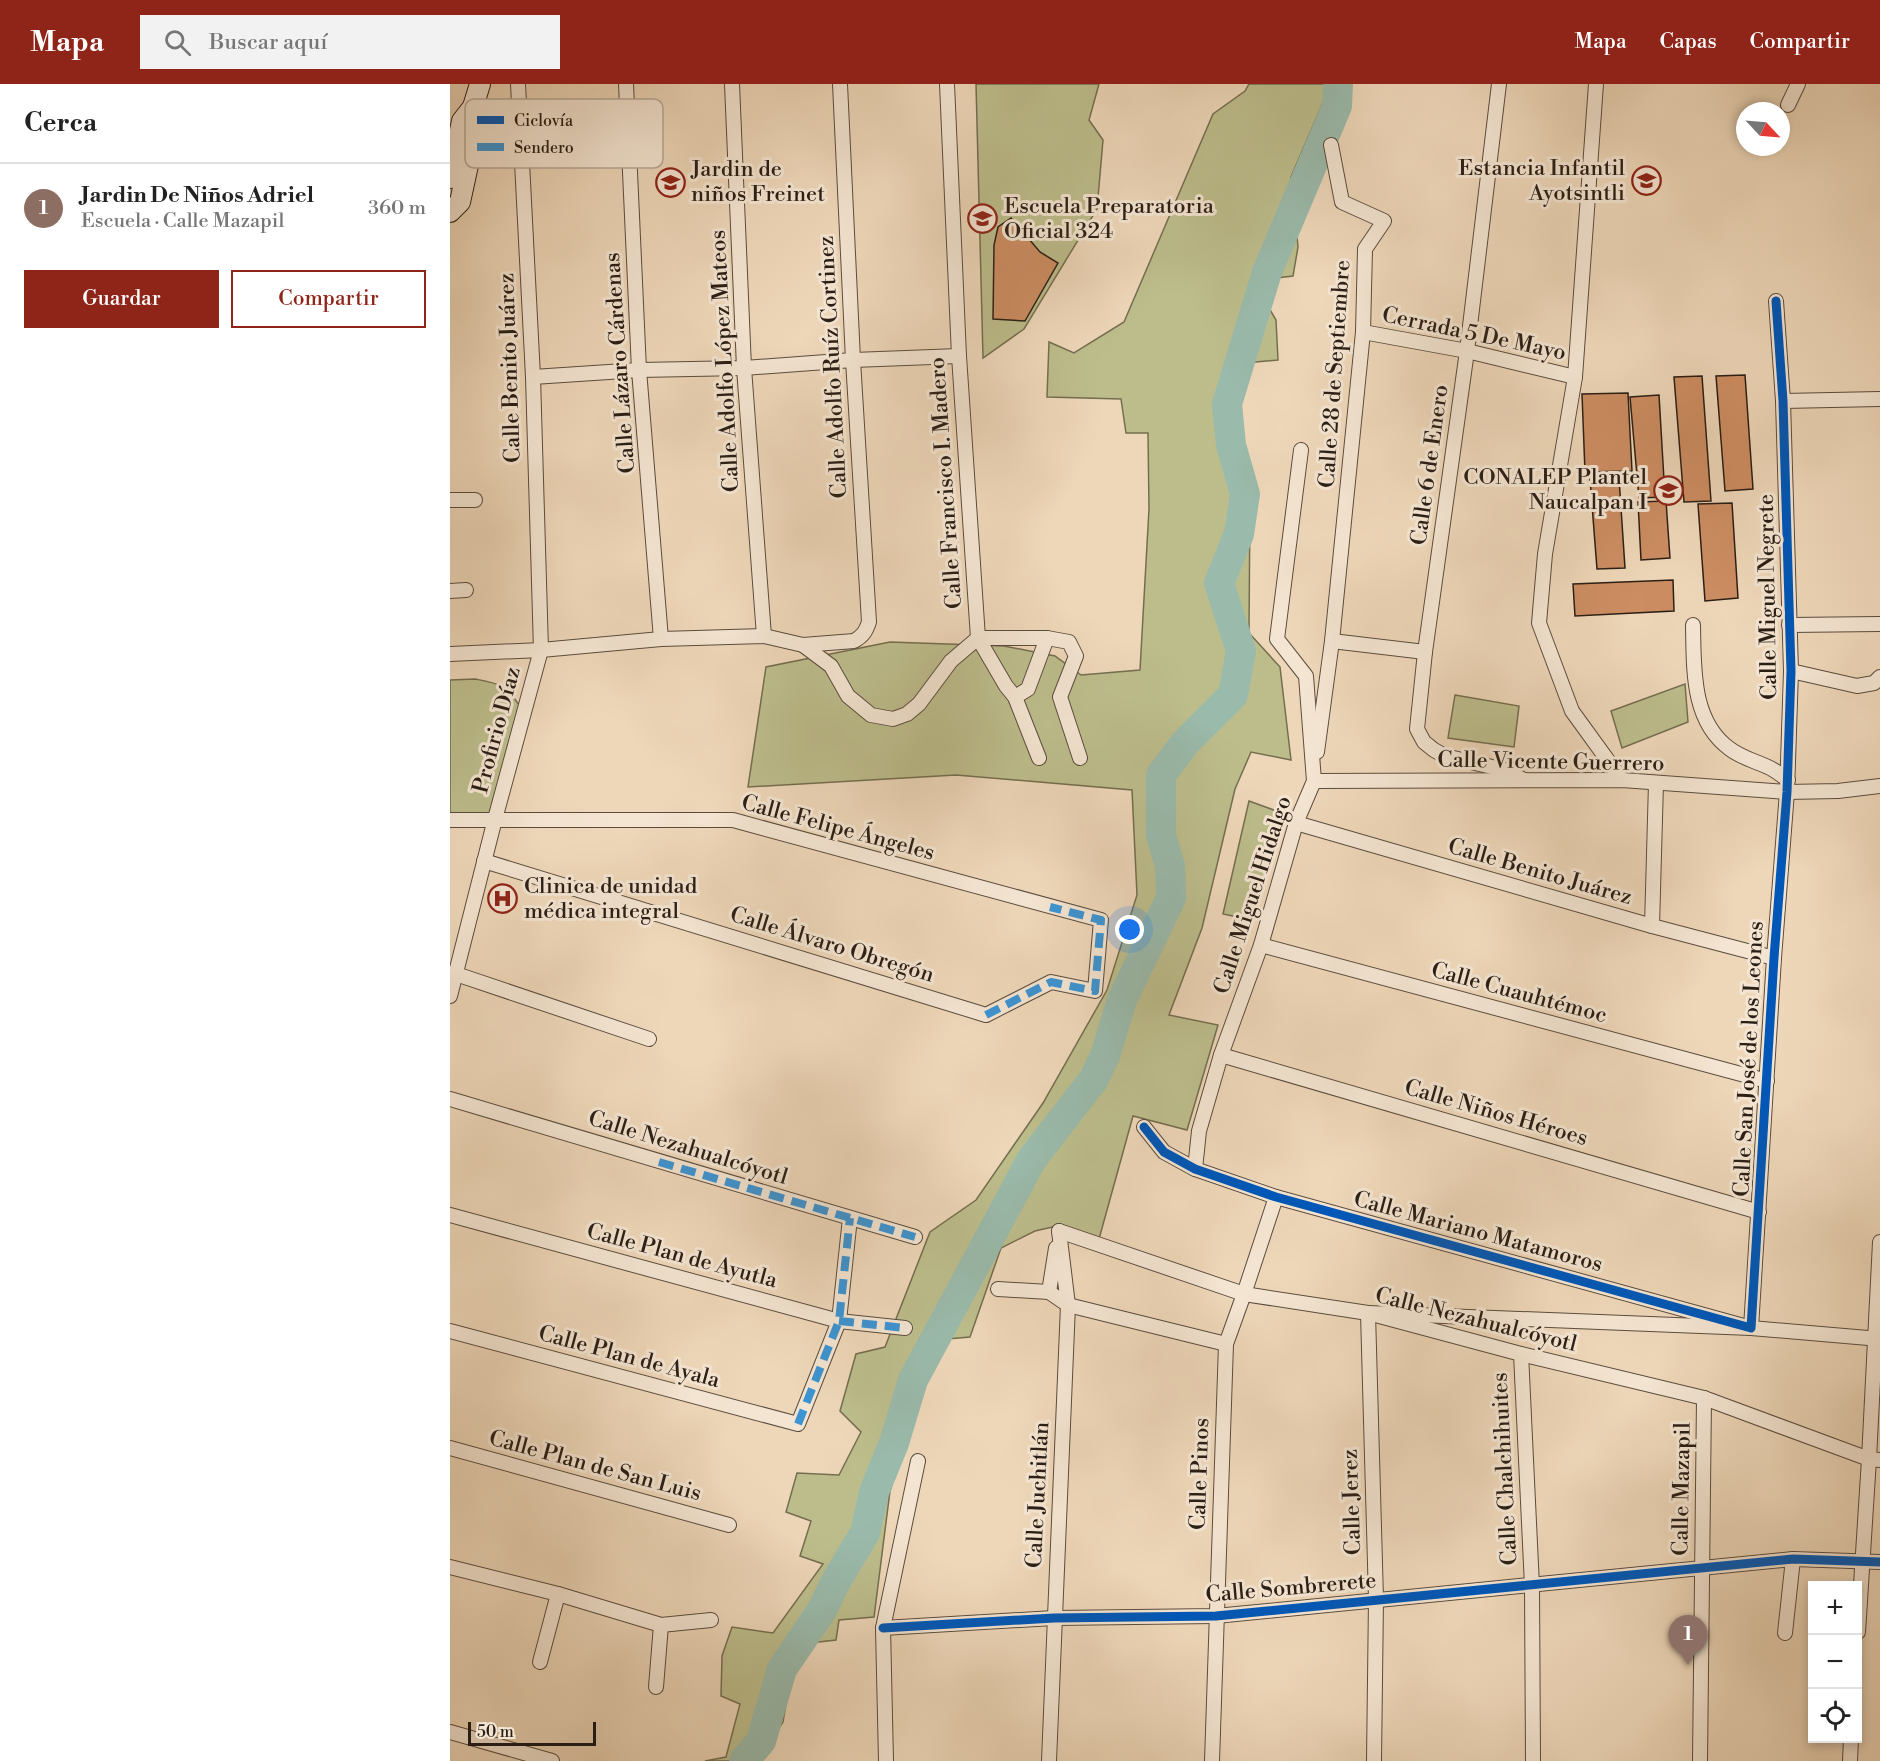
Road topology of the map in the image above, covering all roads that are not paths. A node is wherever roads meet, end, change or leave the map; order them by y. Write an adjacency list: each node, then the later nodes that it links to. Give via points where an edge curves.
1 (480, 84): 10 (main road)
2 (518, 84): 11 (street, Calle Benito Juárez)
3 (626, 84): 12 (street, Calle Lázaro Cárdenas)
4 (732, 84): 27 (street, Calle Adolfo López Mateos)
5 (840, 84): 26 (street, Calle Adolfo Ruíz Cortinez)
6 (947, 84): 25 (street, Calle Francisco I. Madero)
7 (1499, 84): 24 (street, Calle 6 de Enero)
8 (1596, 84): 30 (street)
9 (1797, 84): 13 (street)
10 (476, 99)
11 (519, 99)
12 (627, 99)
13 (1789, 102)
14 (465, 117): 16 (main road)
15 (1331, 145): 23 (street, Calle 28 de Septiembre, via 1342,202 1384,221 1365,249)
16 (452, 157): 20 (main road)
17 (467, 168): 21 (main road, via 460,202)
18 (522, 168): 29 (street, Calle Benito Juárez)
19 (630, 168): 28 (street, Calle Lázaro Cárdenas)
20 (450, 178)
21 (450, 212)
22 (1776, 301): 32 (street, Calle Miguel Negrete)
23 (1363, 332): 24 (street, Cerrada 5 De Mayo); 45 (street, Calle 28 de Septiembre)
24 (1467, 351): 30 (street, Cerrada 5 De Mayo); 48 (street, Calle 6 de Enero)
25 (958, 356): 26 (street); 42 (street, Calle Francisco I. Madero)
26 (853, 360): 27 (street); 46 (street, Calle Adolfo Ruíz Cortinez, via 869,622 865,632 854,641)
27 (744, 368): 28 (street); 41 (street, Calle Adolfo López Mateos)
28 (639, 370): 29 (street); 44 (street, Calle Lázaro Cárdenas)
29 (533, 377): 47 (street, Calle Benito Juárez)
30 (1575, 377): 56 (street, via 1545,554 1539,623 1572,711)
31 (1880, 399): 32 (street)
32 (1783, 401): 40 (street, Calle Miguel Negrete)
33 (1300, 450): 57 (street, Calle Miguel Hidalgo, via 1277,639 1306,676)
34 (450, 500): 35 (street)
35 (476, 500)
36 (466, 590): 37 (street)
37 (450, 591)
38 (1880, 624): 40 (street)
39 (1693, 625): 59 (street, via 1696,685 1708,726 1729,749 1769,767)
40 (1790, 626): 50 (street, Calle Miguel Negrete)
41 (764, 636): 44 (street); 46 (street)
42 (978, 638): 43 (street); 46 (street, Calle Francisco I. Madero, via 951,661 919,704 893,719 871,715 848,696 831,666); 52 (street)
43 (1047, 638): 52 (street, via 1028,689); 54 (street, via 1069,642 1076,656 1060,697)
44 (661, 639): 47 (street)
45 (1332, 641): 48 (street); 57 (street, Calle 28 de Septiembre)
46 (803, 645)
47 (541, 650): 49 (street); 61 (street, Profirio Díaz)
48 (1425, 652): 55 (street, Calle 6 de Enero, via 1417,729 1424,742 1445,756 1505,770)
49 (450, 654)
50 (1791, 671): 51 (street, via 1857,686 1874,683); 59 (street, Calle Miguel Negrete)
51 (1880, 677)
52 (1015, 697): 53 (street)
53 (1039, 758)
54 (1080, 758)
55 (1524, 780): 56 (street, Calle Vicente Guerrero); 57 (street, Calle Vicente Guerrero)
56 (1622, 780): 58 (street, Calle Vicente Guerrero)
57 (1314, 781): 63 (street, Calle Miguel Hidalgo)
58 (1656, 783): 59 (street, Calle Vicente Guerrero); 65 (street)
59 (1788, 786): 60 (street, Calle Vicente Guerrero, via 1838,791); 67 (street, Calle San José de los Leones)
60 (1880, 786)
61 (495, 819): 62 (street, Calle Felipe Ángeles); 64 (street, Profirio Díaz); 69 (street, Calle Felipe Ángeles, via 733,820 1101,920)
62 (450, 820)
63 (1296, 823): 65 (street, Calle Benito Juárez); 66 (street, Calle Miguel Hidalgo)
64 (484, 861): 68 (street, Profirio Díaz); 69 (street, Calle Álvaro Obregón, via 987,1015 1051,982)
65 (1652, 926): 67 (street, Calle Benito Juárez)
66 (1261, 945): 72 (street, Calle Miguel Hidalgo); 73 (street, Calle Cuauhtémoc)
67 (1773, 958): 73 (street, Calle San José de los Leones)
68 (456, 974): 70 (street, Profirio Díaz); 71 (street)
69 (1095, 991)
70 (450, 996)
71 (649, 1039)
72 (1221, 1055): 76 (street, Calle Miguel Hidalgo, via 1199,1131); 78 (street, Calle Niños Héroes)
73 (1767, 1081): 78 (street, Calle San José de los Leones)
74 (450, 1099): 80 (street, Calle Nezahualcóyotl)
75 (1144, 1127): 76 (street, Calle Mariano Matamoros, via 1164,1152)
76 (1195, 1169): 77 (street, Calle Mariano Matamoros)
77 (1276, 1197): 86 (street, Calle Pinos); 91 (street, Calle Mariano Matamoros)
78 (1759, 1212): 91 (street, Calle San José de los Leones)
79 (450, 1215): 89 (street, Calle Plan de Ayutla)
80 (850, 1218): 82 (street, Calle Nezahualcóyotl); 89 (street)
81 (1059, 1231): 85 (street); 86 (street, Calle Nezahualcóyotl); 87 (street, Calle Juchitlán)
82 (915, 1237)
83 (1880, 1242): 93 (street)
84 (998, 1289): 85 (street)
85 (1049, 1292): 87 (street)
86 (1245, 1294): 88 (street, Calle Nezahualcóyotl); 94 (street, Calle Pinos)
87 (1068, 1305): 94 (street); 111 (street, Calle Juchitlán)
88 (1368, 1313): 91 (street); 95 (street, Calle Nezahualcóyotl); 109 (street, Calle Jerez)
89 (839, 1321): 90 (street, Calle Plan de Ayutla); 92 (street, Calle Plan de Ayala, via 798,1424)
90 (905, 1328)
91 (1751, 1328): 93 (street)
92 (450, 1331)
93 (1877, 1339): 98 (street)
94 (1226, 1344): 110 (street, Calle Pinos)
95 (1521, 1354): 96 (street, Calle Nezahualcóyotl); 107 (street, Calle Chalchihuites)
96 (1704, 1398): 98 (street, Calle Nezahualcóyotl); 104 (street, Calle Mazapil)
97 (450, 1448): 100 (street, Calle Plan de San Luis)
98 (1875, 1459): 102 (street)
99 (918, 1461): 114 (street)
100 (729, 1525)
101 (1793, 1559): 102 (street, Calle Sombrerete); 104 (street, Calle Sombrerete); 115 (street)
102 (1862, 1560): 103 (street, Calle Sombrerete); 106 (street)
103 (1880, 1562)
104 (1701, 1567): 107 (street, Calle Sombrerete); 126 (street, Calle Mazapil)
105 (450, 1568): 108 (street)
106 (1861, 1581)
107 (1532, 1586): 109 (street, Calle Sombrerete); 125 (street, Calle Chalchihuites)
108 (558, 1594): 113 (street); 116 (street)
109 (1376, 1599): 110 (street, Calle Sombrerete); 124 (street, Calle Jerez)
110 (1216, 1616): 111 (street, Calle Sombrerete); 123 (street, Calle Pinos)
111 (1054, 1618): 114 (street, Calle Sombrerete); 122 (street, Calle Juchitlán)
112 (711, 1620): 113 (street)
113 (661, 1625): 117 (street)
114 (883, 1628): 121 (street)
115 (1785, 1633)
116 (540, 1662)
117 (656, 1687)
118 (450, 1732): 120 (street)
119 (1851, 1743): 127 (street)
120 (552, 1761)
121 (886, 1761)
122 (1049, 1761)
123 (1212, 1761)
124 (1374, 1761)
125 (1533, 1761)
126 (1700, 1761)
127 (1850, 1761)

